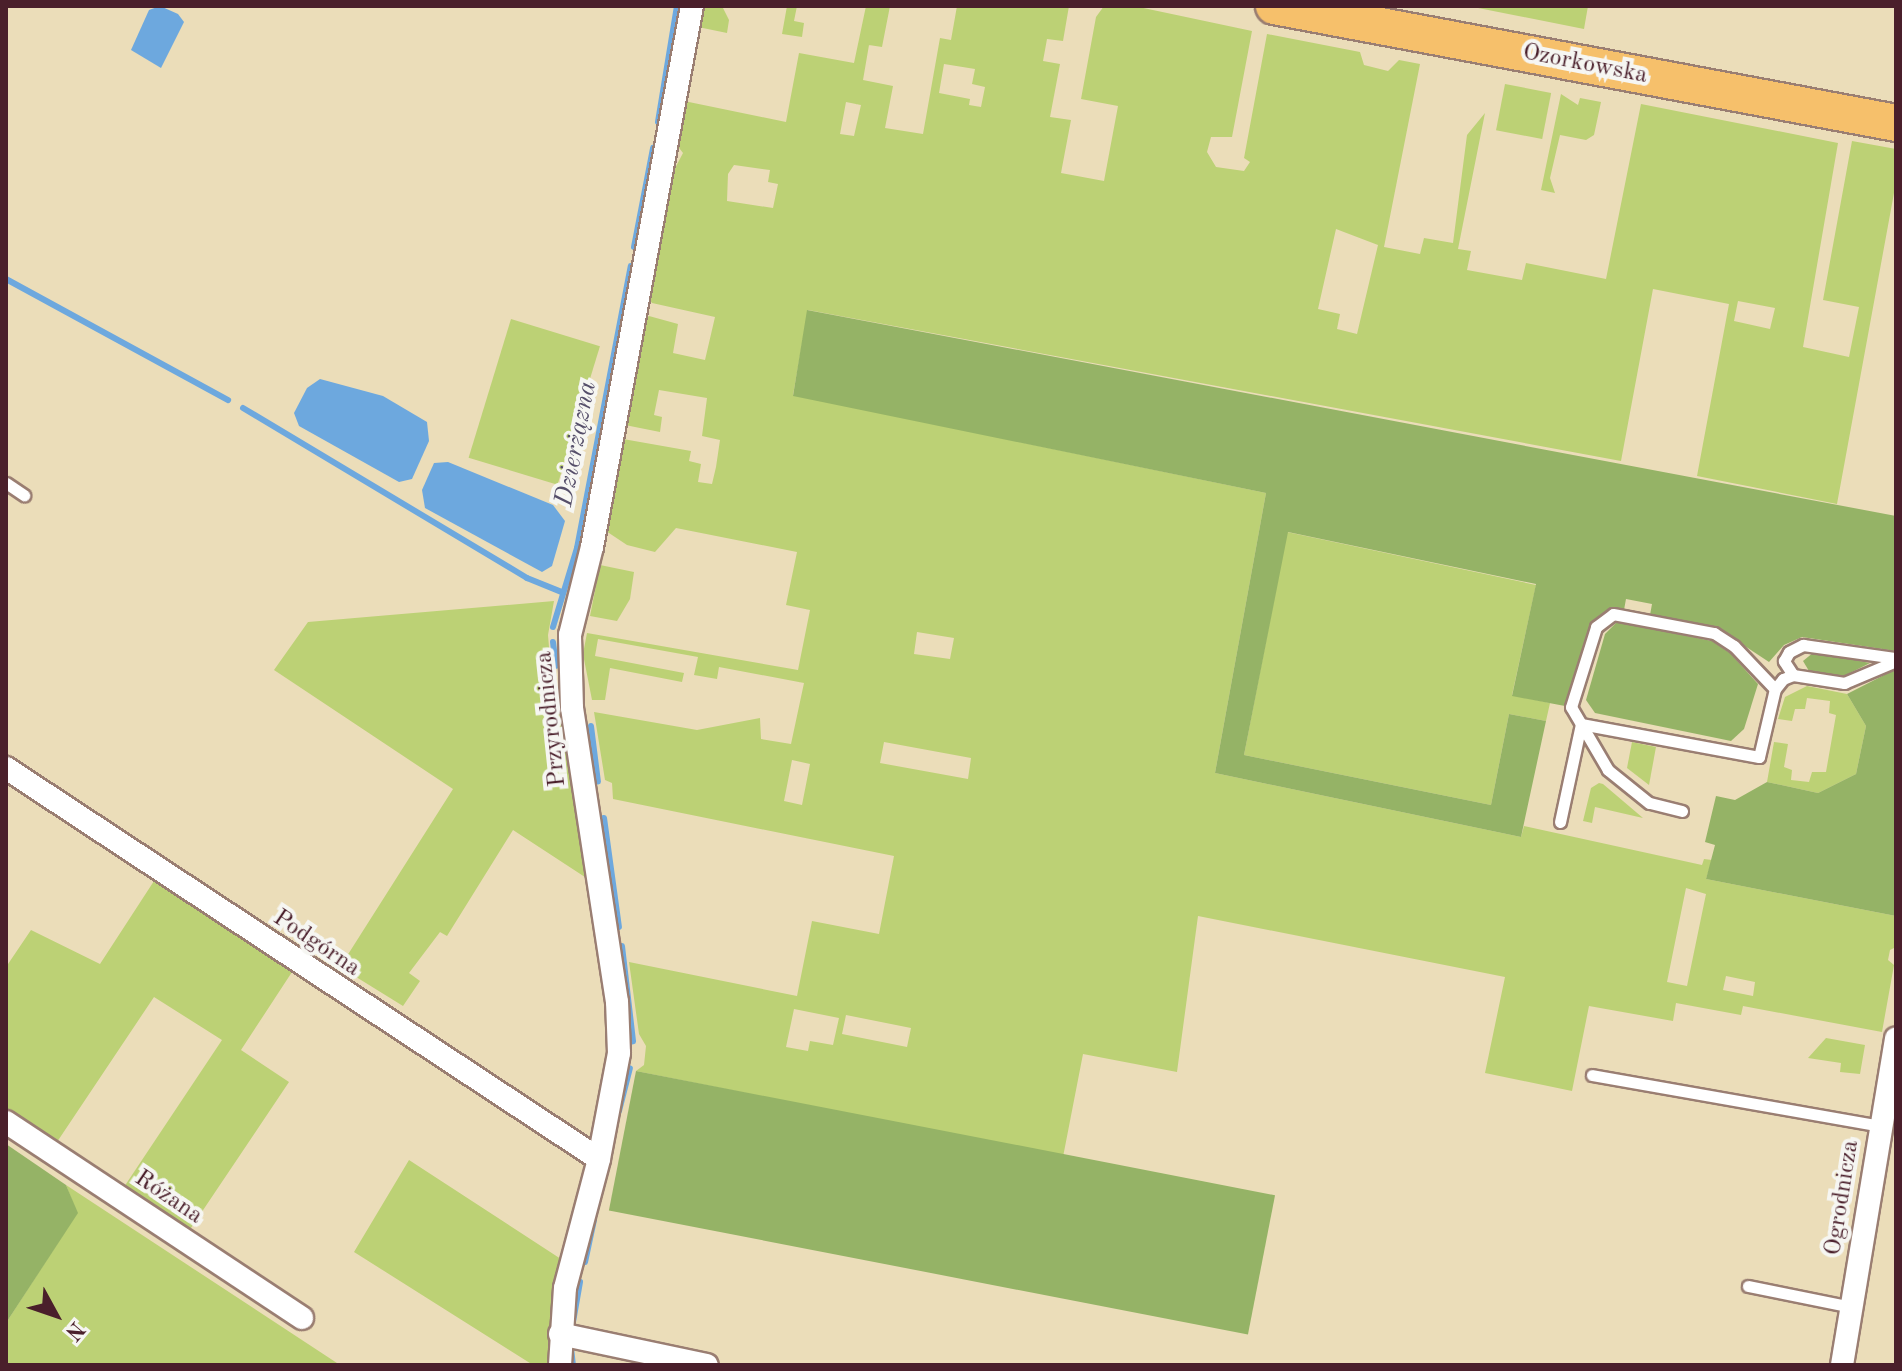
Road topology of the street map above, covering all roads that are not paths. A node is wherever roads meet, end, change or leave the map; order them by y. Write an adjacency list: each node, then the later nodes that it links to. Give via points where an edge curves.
1 (692, 6): 17 (street, Przyrodnicza, via 592,547 570,635 572,708 617,1002 619,1053)
2 (1274, 6): 3 (main road, Ozorkowska)
3 (1896, 123)
4 (6, 483): 5 (lane)
5 (24, 495)
6 (1896, 660): 7 (lane, via 1844,683); 7 (lane, via 1803,645 1784,661)
7 (1793, 675): 8 (lane)
8 (1775, 689): 9 (lane, via 1759,757); 9 (lane, via 1714,633 1613,614 1596,627 1571,707)
9 (1581, 724): 11 (lane, via 1608,770 1649,803); 12 (lane)
10 (7, 770): 17 (street, Podgórna)
11 (1682, 811)
12 (1560, 822)
13 (1896, 1038): 16 (street, Ogrodnicza)
14 (1592, 1075): 16 (lane)
15 (6, 1122): 20 (street, Różana)
16 (1881, 1126): 19 (street, Ogrodnicza)
17 (599, 1159): 21 (street, Przyrodnicza, via 565,1288)
18 (1748, 1286): 19 (lane)
19 (1852, 1307): 24 (street, Ogrodnicza)
20 (302, 1318)
21 (560, 1334): 22 (street, Przyrodnicza); 23 (street)
22 (560, 1365)
23 (707, 1365)
24 (1842, 1365)

